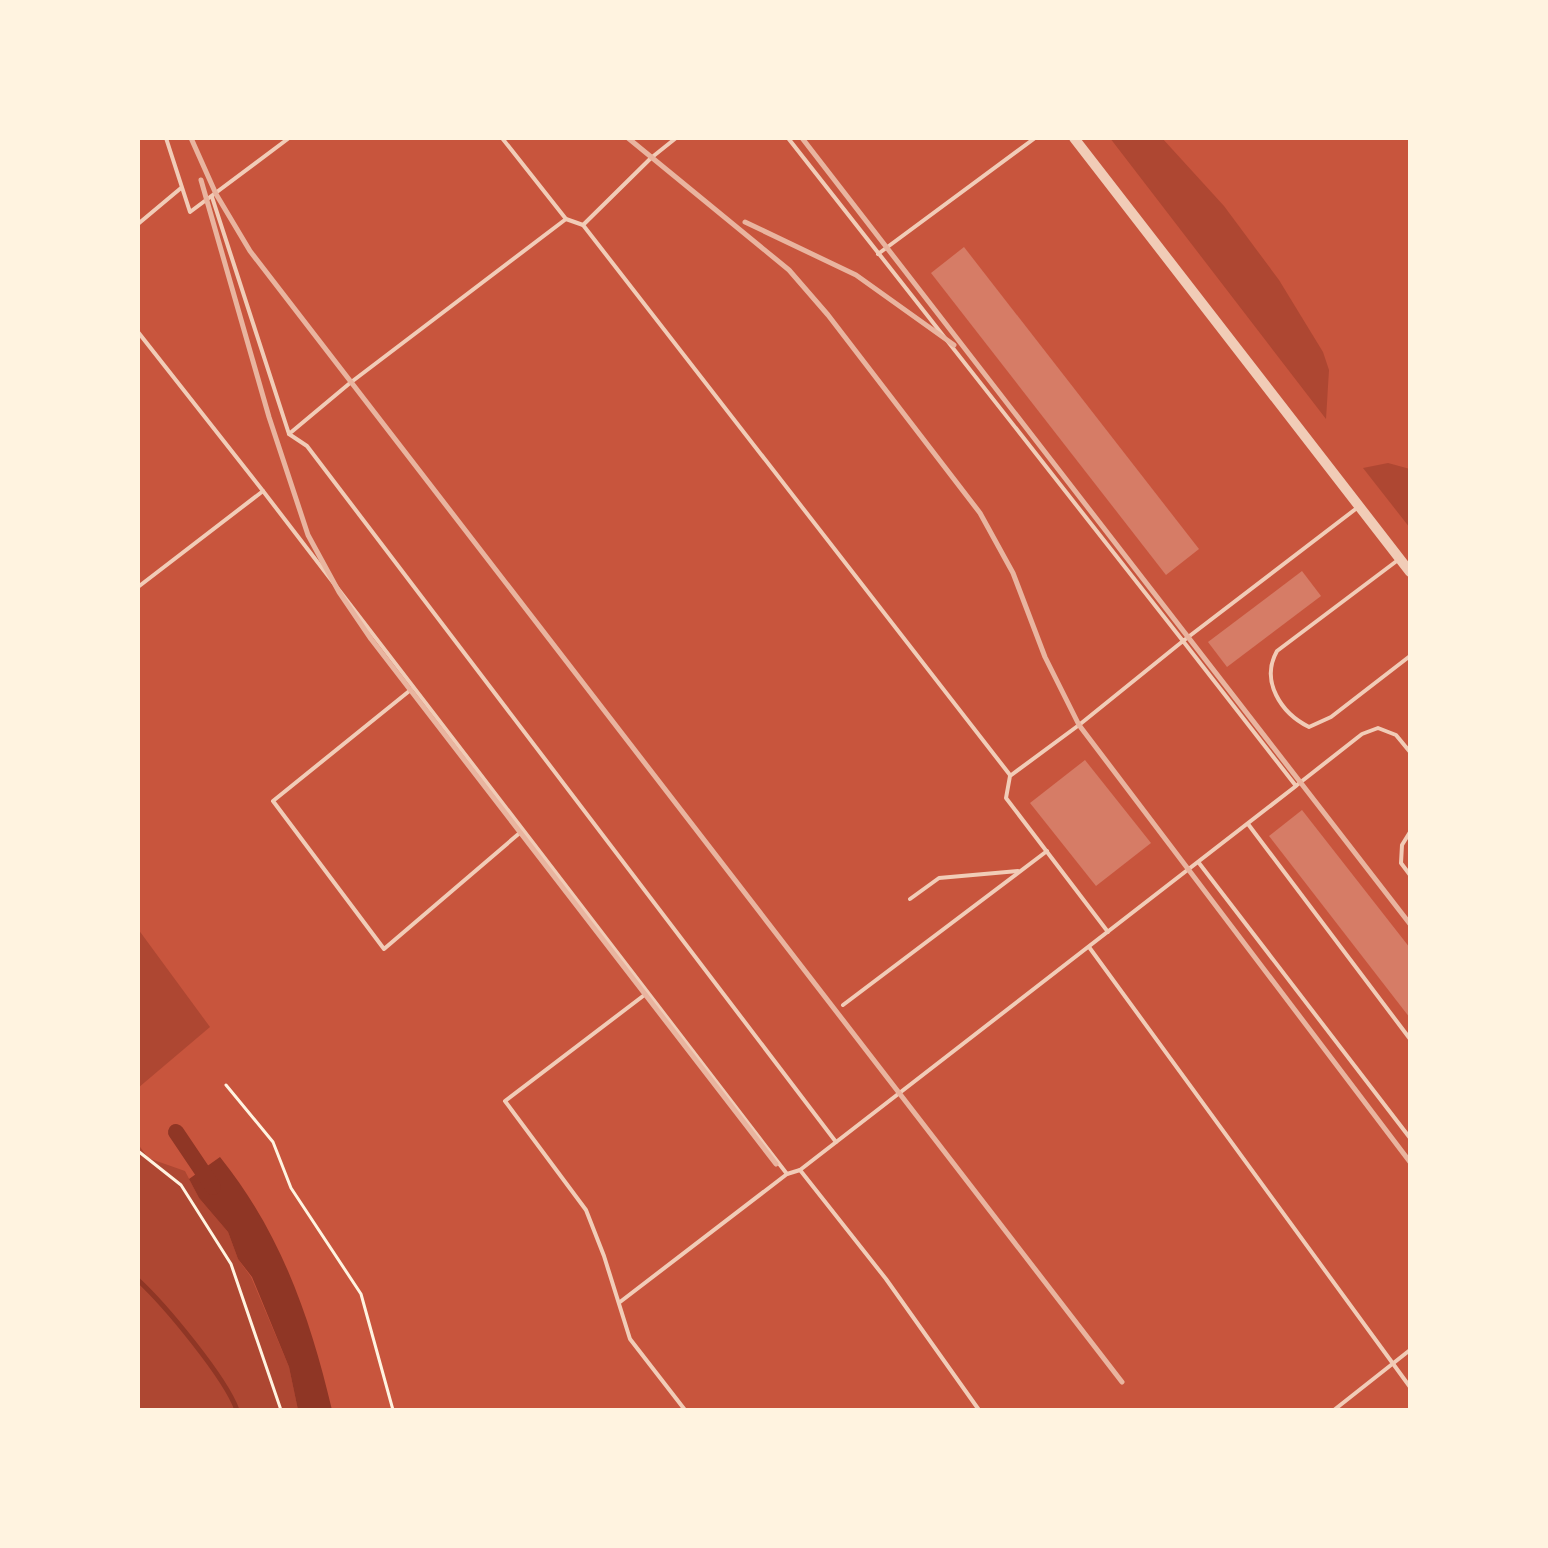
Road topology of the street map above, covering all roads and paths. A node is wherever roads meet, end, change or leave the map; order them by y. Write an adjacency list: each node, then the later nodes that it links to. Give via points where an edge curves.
1 (166, 138): 8 (lane)
2 (289, 138): 9 (lane)
3 (502, 138): 10 (lane)
4 (676, 138): 12 (lane)
5 (788, 138): 13 (lane)
6 (1035, 138): 13 (lane)
7 (1074, 138): 17 (street)
8 (181, 188): 9 (lane, via 190,212); 11 (lane)
9 (212, 197): 15 (lane)
10 (566, 219): 12 (lane); 15 (lane)
11 (138, 224)
12 (583, 225): 25 (lane)
13 (878, 254): 21 (lane)
14 (138, 332): 16 (lane)
15 (289, 434): 42 (lane, via 307,446)
16 (263, 491): 20 (lane); 23 (lane)
17 (1359, 506): 18 (street); 21 (lane)
18 (1400, 559): 19 (street); 22 (lane, via 1277,651 1269,665 1271,687 1296,720 1309,727 1331,717)
19 (1410, 572)
20 (138, 587)
21 (1183, 641): 25 (lane); 26 (lane)
22 (1410, 656)
23 (413, 688): 28 (lane); 28 (lane, via 273,801 384,949)
24 (1410, 752): 26 (lane, via 1396,735 1378,728 1362,734)
25 (1010, 776): 30 (lane, via 1006,798)
26 (1296, 786): 27 (lane)
27 (1248, 824): 31 (lane); 39 (lane)
28 (522, 831): 37 (lane)
29 (1410, 832): 33 (lane, via 1402,845 1401,863)
30 (1047, 851): 32 (lane); 35 (lane)
31 (1199, 863): 35 (lane); 41 (lane)
32 (1020, 870): 34 (lane, via 939,878); 38 (lane)
33 (1410, 875)
34 (910, 899)
35 (1108, 932): 36 (lane)
36 (1089, 947): 42 (lane); 48 (lane)
37 (647, 993): 45 (lane); 46 (lane, via 505,1101 586,1210)
38 (843, 1005)
39 (1410, 1039)
40 (226, 1085): 51 (path, via 273,1142 291,1188 361,1294)
41 (1410, 1138)
42 (836, 1142): 44 (lane)
43 (138, 1151): 50 (path, via 181,1185 231,1264)
44 (800, 1170): 45 (lane); 53 (lane)
45 (787, 1174): 46 (lane)
46 (620, 1302): 52 (lane, via 630,1339)
47 (1410, 1350): 48 (lane)
48 (1393, 1364): 49 (lane); 54 (lane)
49 (1410, 1387)
50 (281, 1410)
51 (393, 1410)
52 (685, 1410)
53 (979, 1410)
54 (1334, 1410)

